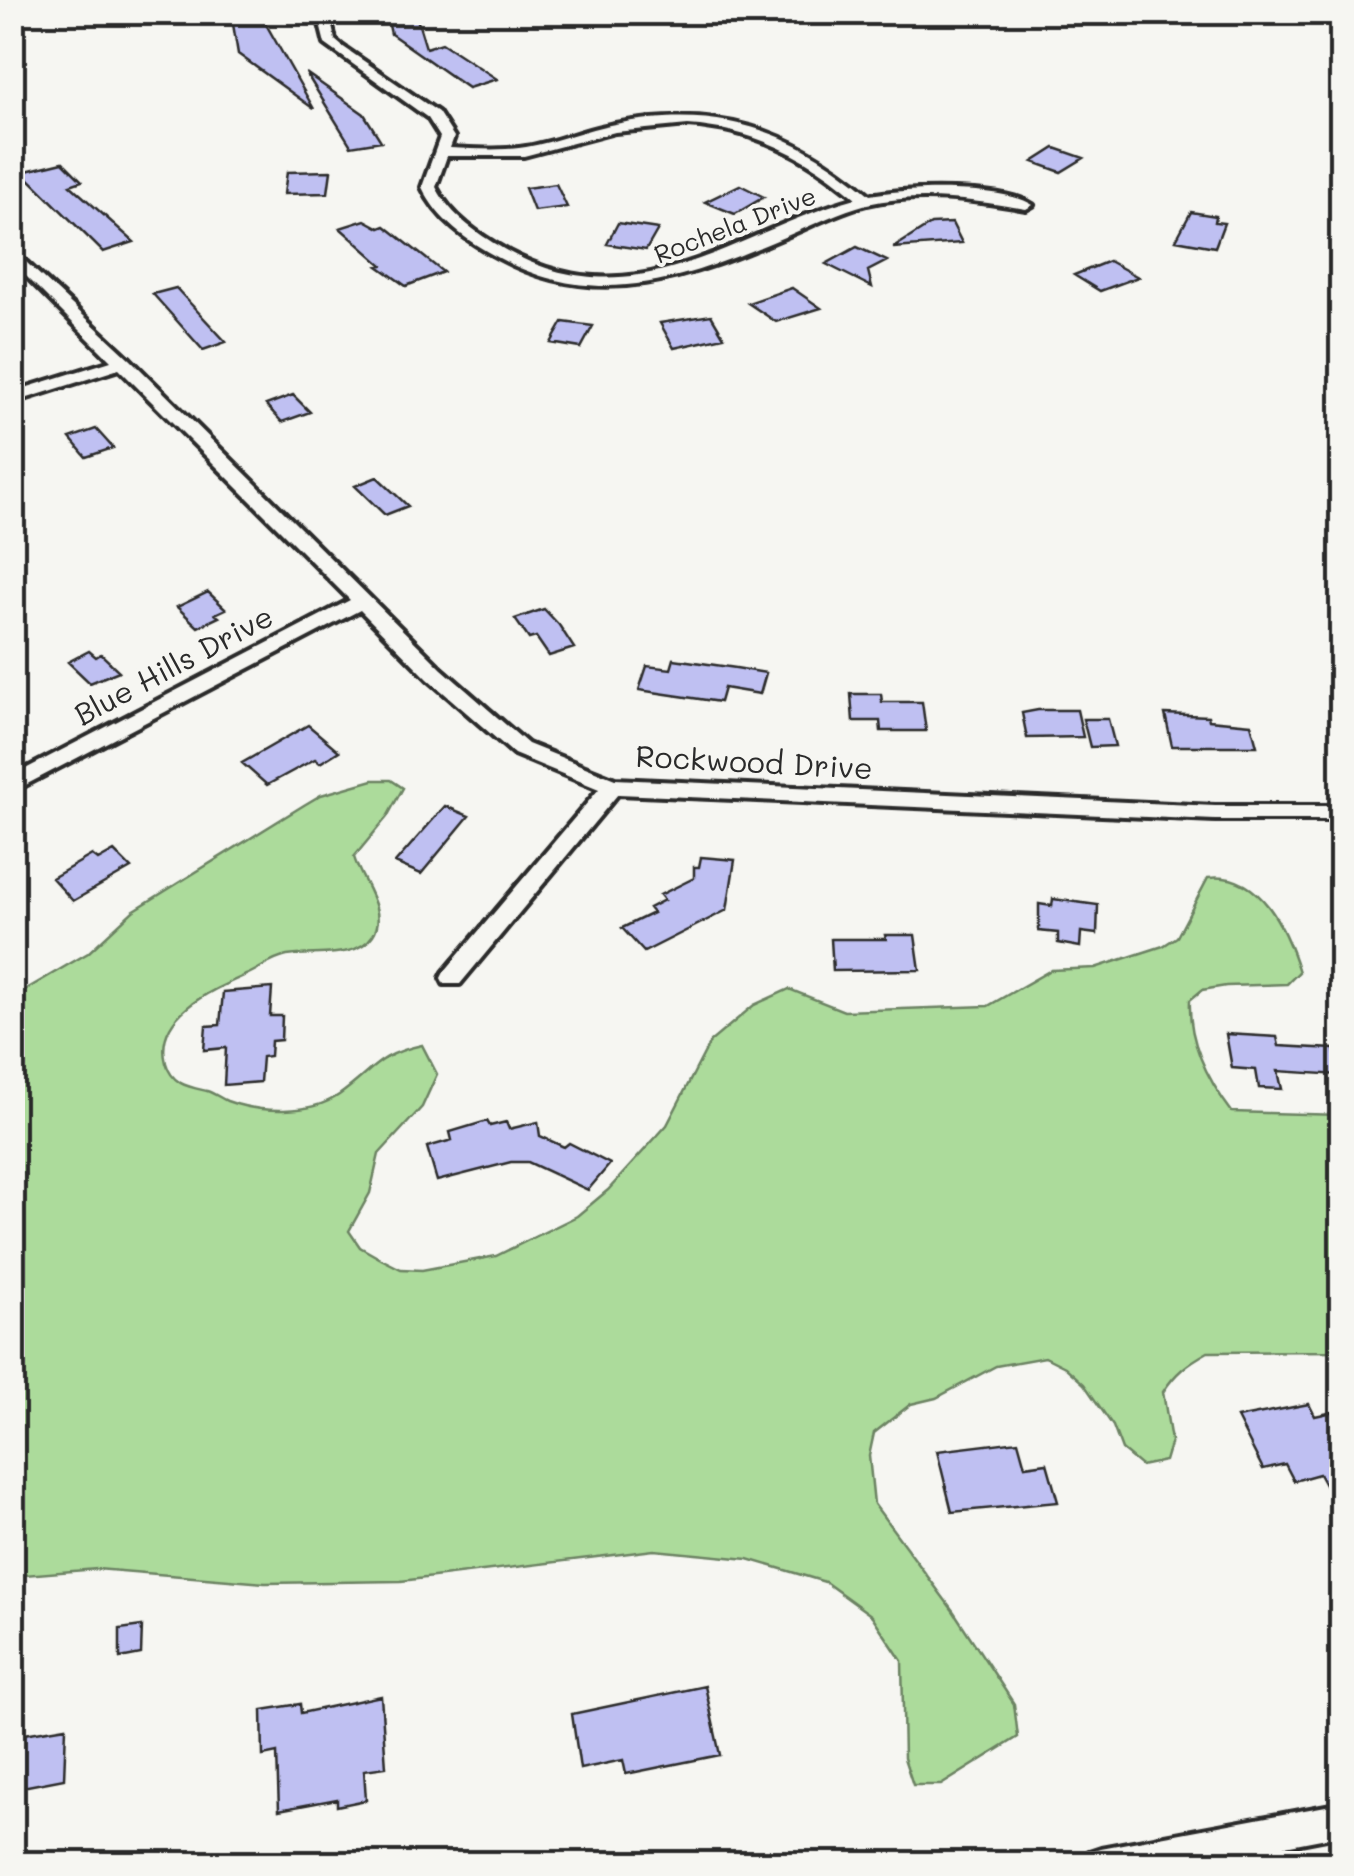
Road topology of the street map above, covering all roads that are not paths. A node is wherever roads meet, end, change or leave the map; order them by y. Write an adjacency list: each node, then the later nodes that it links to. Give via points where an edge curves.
1 (323, 12): 4 (street, via 337,49 433,114 448,136)
2 (1326, 12): 3 (street)
3 (1342, 19)
4 (443, 152): 5 (street, via 513,153 660,122 727,124 798,146); 5 (street, Rochela Drive, via 429,187 436,204 518,265 575,281 617,284 684,273)
5 (866, 200): 6 (street, Rochela Drive, via 950,192)
6 (1026, 205)
7 (12, 253): 8 (street, Rockwood Drive)
8 (124, 362): 9 (street); 10 (street, Rockwood Drive)
9 (12, 398)
10 (364, 600): 11 (street, Blue Hills Drive); 12 (street, Rockwood Drive, via 435,674 522,749)
11 (12, 784)
12 (613, 786): 13 (street, Rockwood Drive); 14 (street)
13 (1342, 813)
14 (452, 978)
15 (1342, 1819): 16 (street)
16 (1101, 1864)

